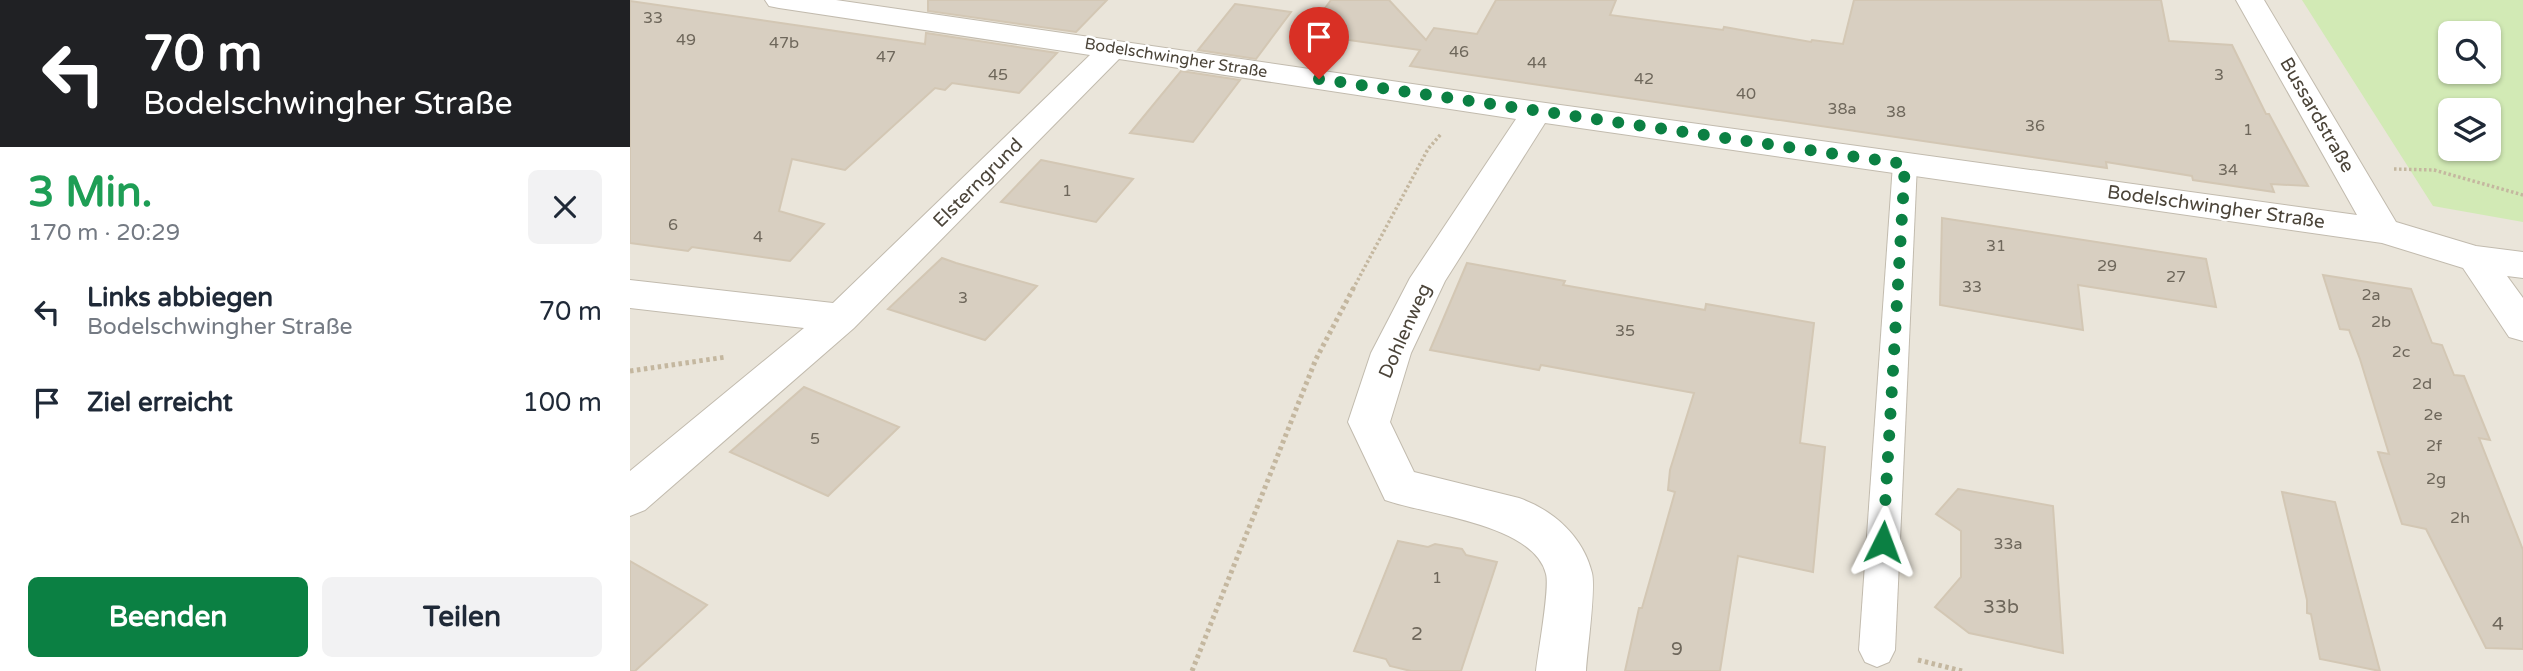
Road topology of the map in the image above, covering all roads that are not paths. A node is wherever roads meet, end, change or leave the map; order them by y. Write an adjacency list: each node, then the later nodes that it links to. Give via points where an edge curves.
1 (779, 0): 3 (street, Bodelschwingher Straße)
2 (2250, 0): 6 (street, Bussardstraße)
3 (1114, 48): 4 (street, Bodelschwingher Straße); 10 (street, Elsterngrund)
4 (1537, 111): 5 (street, Bodelschwingher Straße); 14 (street, Dohlenweg, via 1428,278 1391,353 1369,422 1400,487 1518,517 1553,541 1570,574)
5 (1905, 164): 6 (street, Bodelschwingher Straße); 13 (lane)
6 (2384, 231): 7 (street, Bodelschwingher Straße)
7 (2476, 259): 8 (street, Bodelschwingher Straße); 11 (street)
8 (2523, 265)
9 (630, 294): 10 (street)
10 (841, 318): 12 (street, Elsterngrund)
11 (2523, 327)
12 (630, 496)
13 (1877, 650)
14 (1561, 671)

